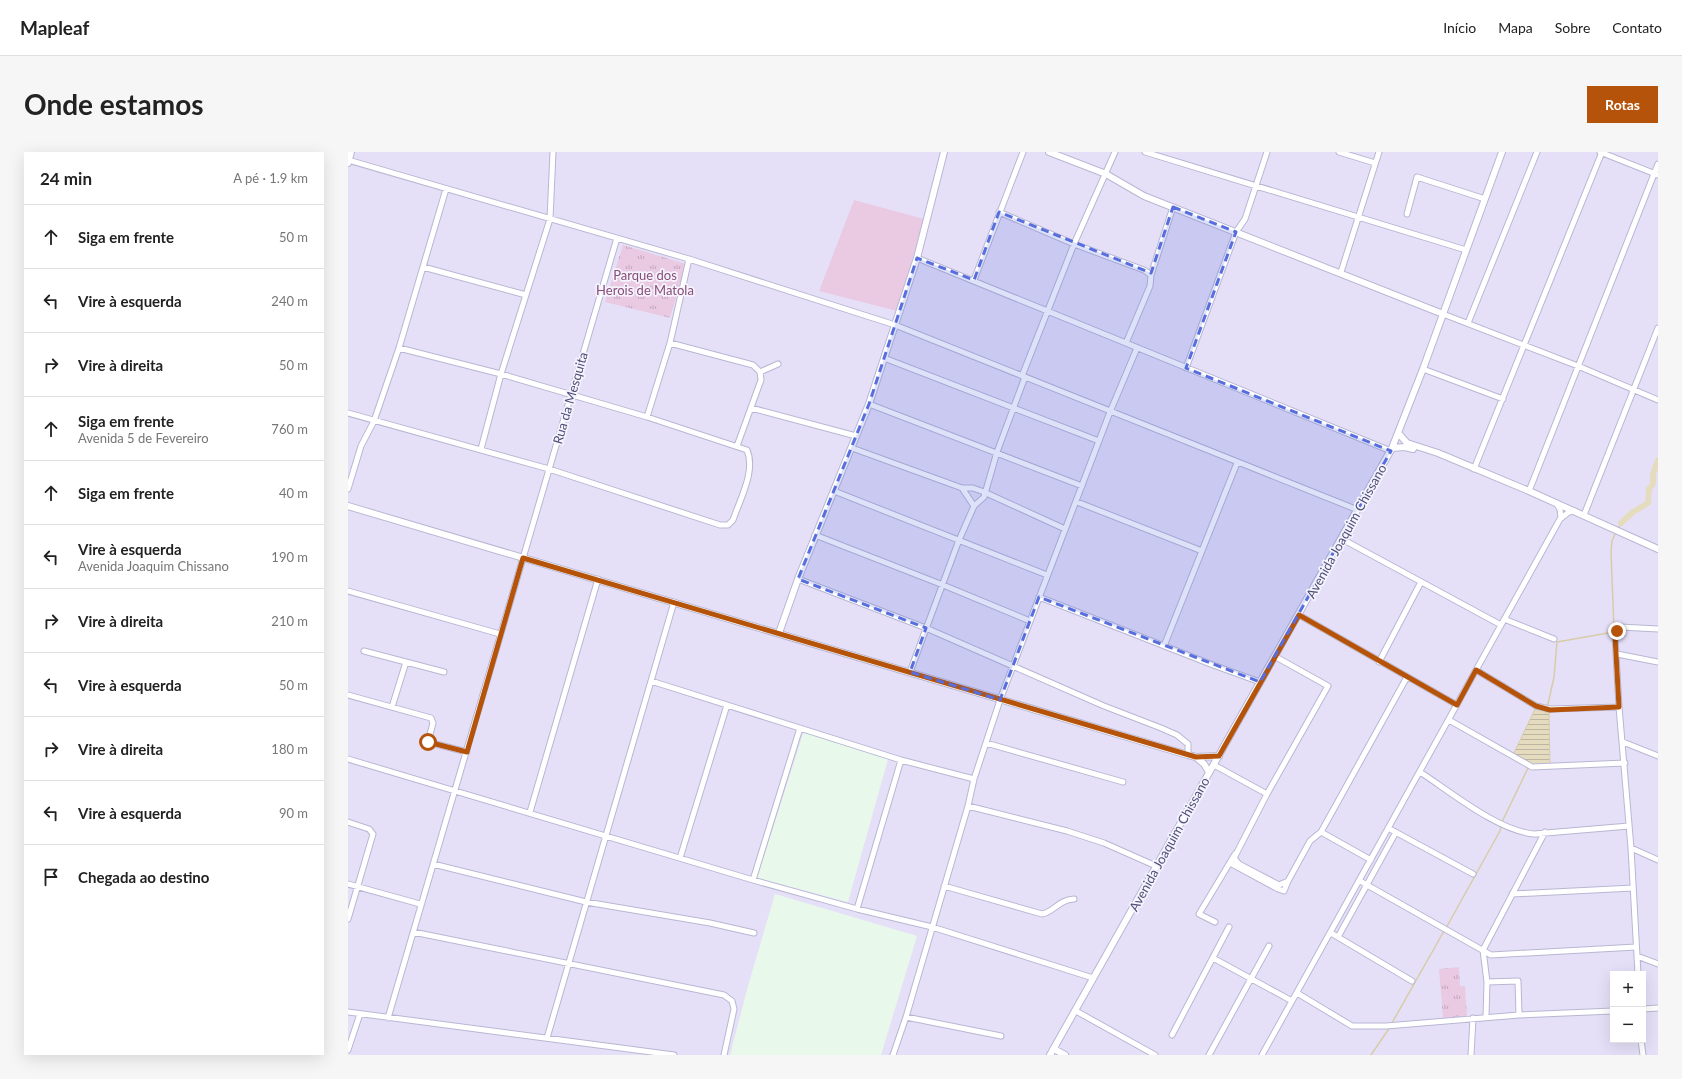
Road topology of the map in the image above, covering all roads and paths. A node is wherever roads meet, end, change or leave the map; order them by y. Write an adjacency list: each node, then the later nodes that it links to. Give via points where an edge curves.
1 (351, 152): 14 (street)
2 (553, 152): 26 (street)
3 (944, 152): 31 (street)
4 (1023, 152): 23 (street)
5 (1049, 152): 17 (street)
6 (1115, 152): 17 (street)
7 (1145, 152): 19 (street)
8 (1267, 152): 19 (street)
9 (1339, 152): 15 (street)
10 (1379, 152): 15 (street)
11 (1502, 152): 21 (street, Avenida Joaquim Chissano)
12 (1537, 152): 40 (street)
13 (1601, 152): 18 (street); 45 (street)
14 (348, 161): 20 (street)
15 (1375, 163): 25 (street)
16 (1658, 164): 18 (street)
17 (1106, 174): 22 (street, via 1144,196); 29 (street)
18 (1656, 174): 50 (street)
19 (1255, 187): 25 (street); 27 (street, via 1245,219)
20 (446, 189): 26 (street); 33 (street)
21 (1485, 199): 24 (street, via 1417,178); 30 (street, Avenida Joaquim Chissano)
22 (1173, 207): 27 (street); 35 (street)
23 (999, 212): 29 (street); 36 (street)
24 (1407, 214)
25 (1359, 217): 30 (street); 34 (street)
26 (550, 219): 28 (street); 37 (street)
27 (1236, 232): 34 (street); 51 (street)
28 (617, 238): 32 (street); 57 (street, Rua da Mesquita)
29 (1074, 244): 35 (street, via 1144,270); 38 (street)
30 (1466, 250): 39 (street, Avenida Joaquim Chissano)
31 (917, 258): 36 (street); 41 (street)
32 (690, 259): 41 (street); 43 (street)
33 (423, 267): 37 (street); 46 (street)
34 (1341, 272): 39 (street)
35 (1151, 275): 44 (street, via 1150,286)
36 (974, 280): 38 (street)
37 (526, 296): 54 (street)
38 (1048, 310): 44 (street); 55 (street)
39 (1443, 314): 40 (street); 52 (street, Avenida Joaquim Chissano)
40 (1468, 323): 45 (street)
41 (895, 325): 48 (street); 55 (street)
42 (1658, 328): 56 (street)
43 (670, 343): 53 (street, via 753,365); 65 (street)
44 (1126, 343): 47 (street)
45 (1524, 344): 50 (street); 58 (street)
46 (399, 348): 54 (street); 66 (street)
47 (1137, 348): 51 (street); 63 (street)
48 (884, 358): 60 (street); 61 (street)
49 (778, 364): 53 (street)
50 (1578, 366): 56 (street); 83 (street)
51 (1186, 368): 73 (street)
52 (1423, 369): 58 (street); 67 (street, Avenida Joaquim Chissano)
53 (760, 372): 62 (street, via 761,380)
54 (501, 374): 57 (street); 72 (street)
55 (1023, 377): 61 (street); 63 (street)
56 (1633, 390): 59 (street); 91 (street)
57 (571, 396): 65 (street); 77 (street, Rua da Mesquita)
58 (1503, 399): 78 (street)
59 (1658, 400)
60 (869, 404): 68 (street); 74 (street)
61 (1013, 407): 69 (street); 74 (street)
62 (751, 408): 68 (street); 70 (street)
63 (1110, 412): 69 (street); 76 (street)
64 (348, 413): 66 (street)
65 (647, 417): 70 (street)
66 (374, 421): 72 (street); 81 (street, via 361,446)
67 (1399, 434): 73 (street, Avenida Joaquim Chissano); 75 (street, via 1407,443)
68 (856, 436): 71 (street)
69 (1099, 441): 79 (street)
70 (737, 446): 77 (street, via 747,450 751,467 733,520 728,525 720,525)
71 (852, 448): 80 (street); 82 (street)
72 (481, 449): 77 (street)
73 (1392, 449): 75 (street, via 1405,447); 89 (street, Avenida Joaquim Chissano)
74 (997, 452): 79 (street); 84 (street)
75 (1445, 457): 78 (street)
76 (1237, 463): 89 (street); 98 (street)
77 (549, 469): 99 (street, Rua da Mesquita)
78 (1474, 469): 83 (street)
79 (1082, 486): 85 (street)
80 (962, 488): 84 (street); 88 (street)
81 (348, 489)
82 (834, 490): 94 (street); 95 (street)
83 (1529, 491): 86 (street)
84 (984, 492): 88 (street, via 982,501); 93 (street)
85 (1077, 502): 93 (street); 98 (street)
86 (1556, 503): 90 (street); 92 (street, via 1562,514)
87 (348, 506): 99 (street)
88 (974, 506): 95 (street)
89 (1358, 510): 96 (street, Avenida Joaquim Chissano)
90 (1575, 511): 91 (street); 92 (street, via 1569,512)
91 (1584, 515): 97 (street)
92 (1560, 520): 109 (street)
93 (1065, 529): 100 (street)
94 (815, 535): 102 (street); 104 (street)
95 (959, 540): 100 (street); 104 (street)
96 (1342, 540): 103 (street); 108 (street, Avenida Joaquim Chissano)
97 (1658, 549)
98 (1202, 552): 117 (street)
99 (523, 558): 101 (street); 115 (street, Rua da Mesquita)
100 (1047, 575): 106 (street)
101 (598, 579): 107 (street); 157 (street)
102 (798, 579): 112 (street); 114 (street)
103 (1421, 582): 111 (street); 122 (street)
104 (943, 584): 110 (street); 112 (street)
105 (348, 591): 115 (street)
106 (1039, 597): 110 (street); 117 (street)
107 (674, 602): 114 (street); 129 (street)
108 (1299, 615): 120 (street, Avenida Joaquim Chissano); 122 (street)
109 (1504, 619): 111 (street); 116 (street)
110 (1030, 621): 124 (street)
111 (1501, 625): 125 (street)
112 (926, 628): 124 (street); 127 (street)
113 (1658, 629): 119 (street, via 1620,628 1615,636)
114 (779, 633): 127 (street)
115 (500, 634): 141 (street, Rua da Mesquita)
116 (1554, 639)
117 (1164, 646): 130 (street)
118 (364, 651): 121 (street)
119 (1617, 654): 123 (street); 136 (street)
120 (1276, 656): 130 (street, Avenida Joaquim Chissano); 155 (street, via 1328,686)
121 (406, 662): 126 (street); 135 (street)
122 (1379, 662): 128 (street)
123 (1658, 662)
124 (1014, 665): 132 (street); 142 (street, via 1104,706 1177,735 1188,744)
125 (1476, 670): 134 (street); 136 (street, via 1536,706 1550,710)
126 (444, 672)
127 (910, 672): 132 (street)
128 (1407, 677): 134 (street); 161 (street)
129 (651, 680): 133 (street); 164 (street)
130 (1260, 682): 143 (street, Avenida Joaquim Chissano)
131 (348, 695): 135 (street)
132 (1000, 700): 139 (street); 142 (street)
133 (727, 704): 138 (street); 167 (street)
134 (1457, 705): 137 (street)
135 (392, 707): 141 (street, via 431,718 433,723 428,742)
136 (1619, 707): 140 (street)
137 (1449, 720): 148 (street, via 1530,766); 151 (street)
138 (800, 728): 147 (street); 174 (street)
139 (986, 742): 152 (street); 153 (street)
140 (1623, 742): 144 (street); 148 (street)
141 (467, 752): 154 (street, Rua da Mesquita)
142 (1186, 754): 145 (street)
143 (1219, 756): 145 (street); 149 (street, Avenida Joaquim Chissano)
144 (1658, 756)
145 (1196, 757): 150 (street)
146 (348, 759): 154 (street)
147 (901, 760): 152 (street); 186 (street)
148 (1625, 763): 159 (street)
149 (1214, 765): 150 (street, Avenida Joaquim Chissano); 155 (street)
150 (1209, 772): 172 (street, Avenida Joaquim Chissano)
151 (1420, 772): 160 (street); 163 (street, via 1499,823 1525,833)
152 (974, 779): 156 (street)
153 (1123, 782)
154 (455, 790): 157 (street); 171 (street, Rua da Mesquita)
155 (1266, 794): 166 (street)
156 (968, 806): 172 (street, via 1067,831 1104,843); 179 (street)
157 (530, 812): 164 (street)
158 (348, 822): 180 (street, via 369,829 373,834)
159 (1629, 826): 163 (street); 165 (street)
160 (1388, 828): 162 (street); 168 (street)
161 (1320, 832): 168 (street); 175 (street, via 1310,841)
162 (1396, 832): 173 (street); 178 (street)
163 (1545, 832): 182 (street)
164 (605, 835): 167 (street); 184 (street)
165 (1631, 848): 169 (street); 181 (street)
166 (1237, 852): 170 (street); 175 (street, via 1234,858 1239,864 1279,885)
167 (680, 858): 174 (street)
168 (1371, 860): 176 (street)
169 (1658, 860)
170 (1230, 862): 175 (street, via 1284,891); 188 (street, via 1199,914)
171 (433, 864): 184 (street); 185 (street, Rua da Mesquita)
172 (1156, 866): 203 (street, Avenida Joaquim Chissano)
173 (1473, 874)
174 (753, 880): 186 (street)
175 (1288, 881)
176 (1360, 881): 178 (street); 193 (street)
177 (348, 884): 180 (street)
178 (1367, 885): 194 (street); 197 (street)
179 (944, 886): 183 (street, via 1042,914 1048,913 1056,905); 190 (street)
180 (358, 887): 185 (street); 187 (street)
181 (1633, 888): 182 (street); 196 (street)
182 (1512, 894): 197 (street)
183 (1074, 899)
184 (586, 902): 192 (street); 200 (street)
185 (420, 904): 191 (street, Rua da Mesquita)
186 (857, 908): 190 (street)
187 (348, 919)
188 (1215, 922)
189 (1229, 926): 199 (street)
190 (932, 927): 203 (street); 216 (street)
191 (413, 932): 200 (street); 218 (street, Rua da Mesquita)
192 (754, 933)
193 (1331, 933): 194 (street); 207 (street)
194 (1338, 937): 205 (street)
195 (1268, 946): 204 (street)
196 (1636, 947): 197 (street, via 1498,956); 198 (street)
197 (1483, 950): 206 (street)
198 (1637, 956): 201 (street); 202 (street)
199 (1213, 958): 204 (street); 220 (street)
200 (568, 964): 222 (street); 227 (street, via 724,995 732,1001 734,1009)
201 (1658, 964)
202 (1638, 971)
203 (1093, 978): 211 (street, Avenida Joaquim Chissano)
204 (1251, 979): 208 (street); 231 (street)
205 (1412, 981)
206 (1487, 982): 215 (street, via 1518,982); 217 (street)
207 (1296, 993): 208 (street); 219 (street, via 1352,1026 1395,1026)
208 (1292, 1001): 232 (street)
209 (1658, 1008): 210 (street)
210 (1646, 1009)
211 (1076, 1011): 225 (street, Avenida Joaquim Chissano); 230 (street)
212 (1610, 1011): 215 (street)
213 (348, 1012): 214 (street)
214 (360, 1014): 218 (street); 224 (street)
215 (1519, 1015): 217 (street)
216 (906, 1017): 221 (street); 228 (street)
217 (1486, 1017): 219 (street)
218 (388, 1018): 222 (street)
219 (1473, 1018): 233 (street)
220 (1172, 1035)
221 (1002, 1036)
222 (547, 1038): 226 (street)
223 (1641, 1043): 234 (street)
224 (348, 1050)
225 (1052, 1052): 229 (street)
226 (674, 1055)
227 (724, 1055)
228 (893, 1055)
229 (1065, 1055)
230 (1155, 1055)
231 (1209, 1055)
232 (1262, 1055)
233 (1471, 1055)
234 (1643, 1055)

